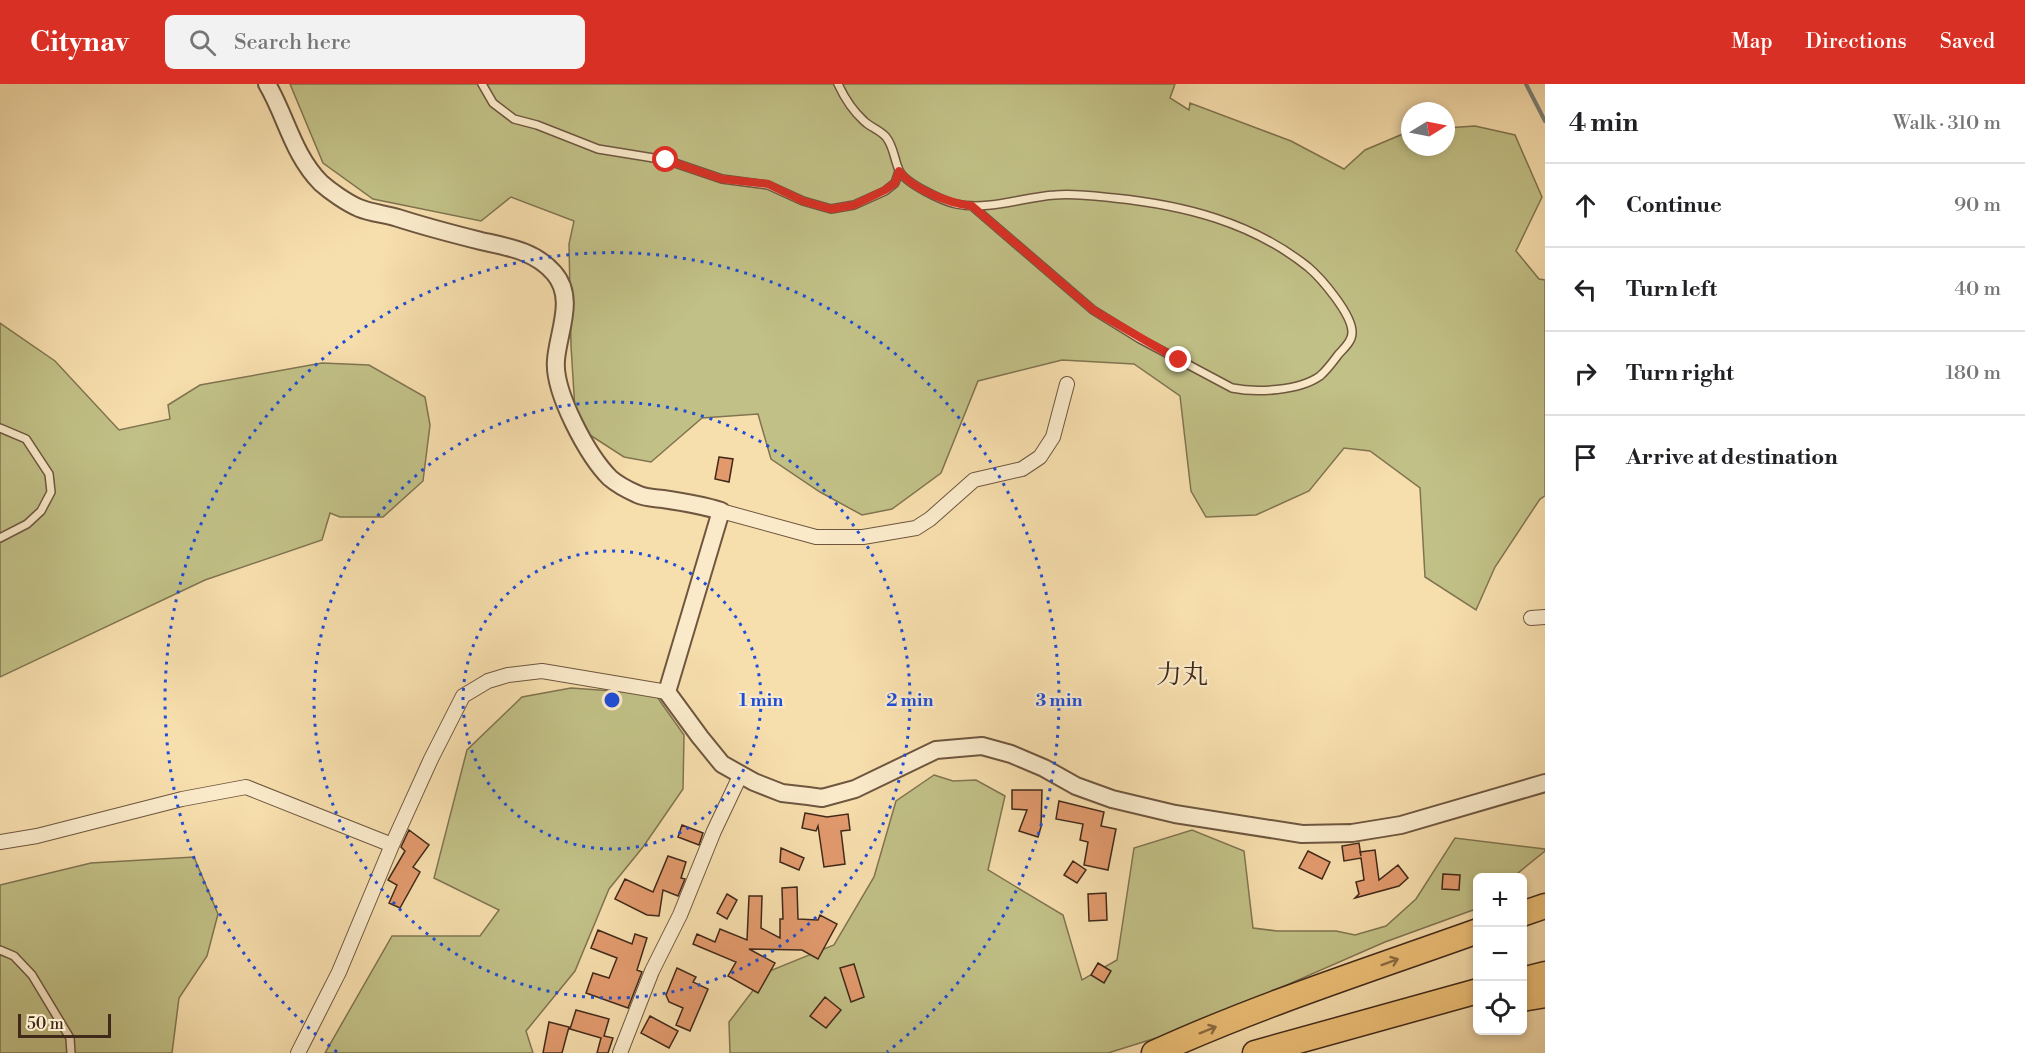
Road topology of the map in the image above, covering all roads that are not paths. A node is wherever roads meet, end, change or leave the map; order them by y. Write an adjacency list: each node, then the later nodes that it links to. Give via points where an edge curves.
1 (267, 84): 8 (street, via 305,162 322,184 348,201 430,228 525,251 546,265 561,282 565,305 555,362 560,386 584,443 598,464 612,480 639,496)
2 (482, 84): 4 (lane, via 493,103 514,119 598,149 666,160 722,179 768,184 831,209 854,205 885,190 895,183)
3 (838, 84): 4 (lane, via 863,121 885,136)
4 (899, 171): 5 (lane, via 906,181 954,204)
5 (972, 206): 5 (lane, via 1046,195 1080,195 1144,201 1214,217 1272,243 1310,268 1350,321 1351,339 1319,377 1273,390 1232,388 1093,310)
6 (1067, 384): 8 (street, via 1053,437 1040,457 1022,469 974,480 916,528 863,537 816,537)
7 (0, 428): 9 (lane, via 26,440 49,474 51,492 41,511 27,524)
8 (721, 511): 10 (street)
9 (0, 538)
10 (667, 692): 11 (street, via 722,764); 14 (street, via 542,671 488,681 463,696)
11 (741, 774): 12 (street, via 782,793 822,798 855,789 936,750 982,746 1011,754 1076,786 1112,798 1175,814 1302,834 1352,833 1401,825); 27 (street, via 652,971)
12 (1545, 783)
13 (0, 842): 14 (street, via 246,787)
14 (392, 845): 26 (street, via 339,972)
15 (1545, 906): 16 (highway)
16 (1527, 912)
17 (1473, 933): 28 (highway, one-way to 17, via 1284,999)
18 (0, 950): 25 (lane, via 14,956 32,975 70,1038)
19 (1545, 974): 20 (highway)
20 (1527, 979)
21 (1473, 992): 29 (highway)
22 (1545, 995): 23 (highway)
23 (1527, 998)
24 (1473, 1007): 30 (highway)
25 (71, 1053)
26 (298, 1053)
27 (620, 1053)
28 (1154, 1053)
29 (1255, 1053)
30 (1265, 1053)

